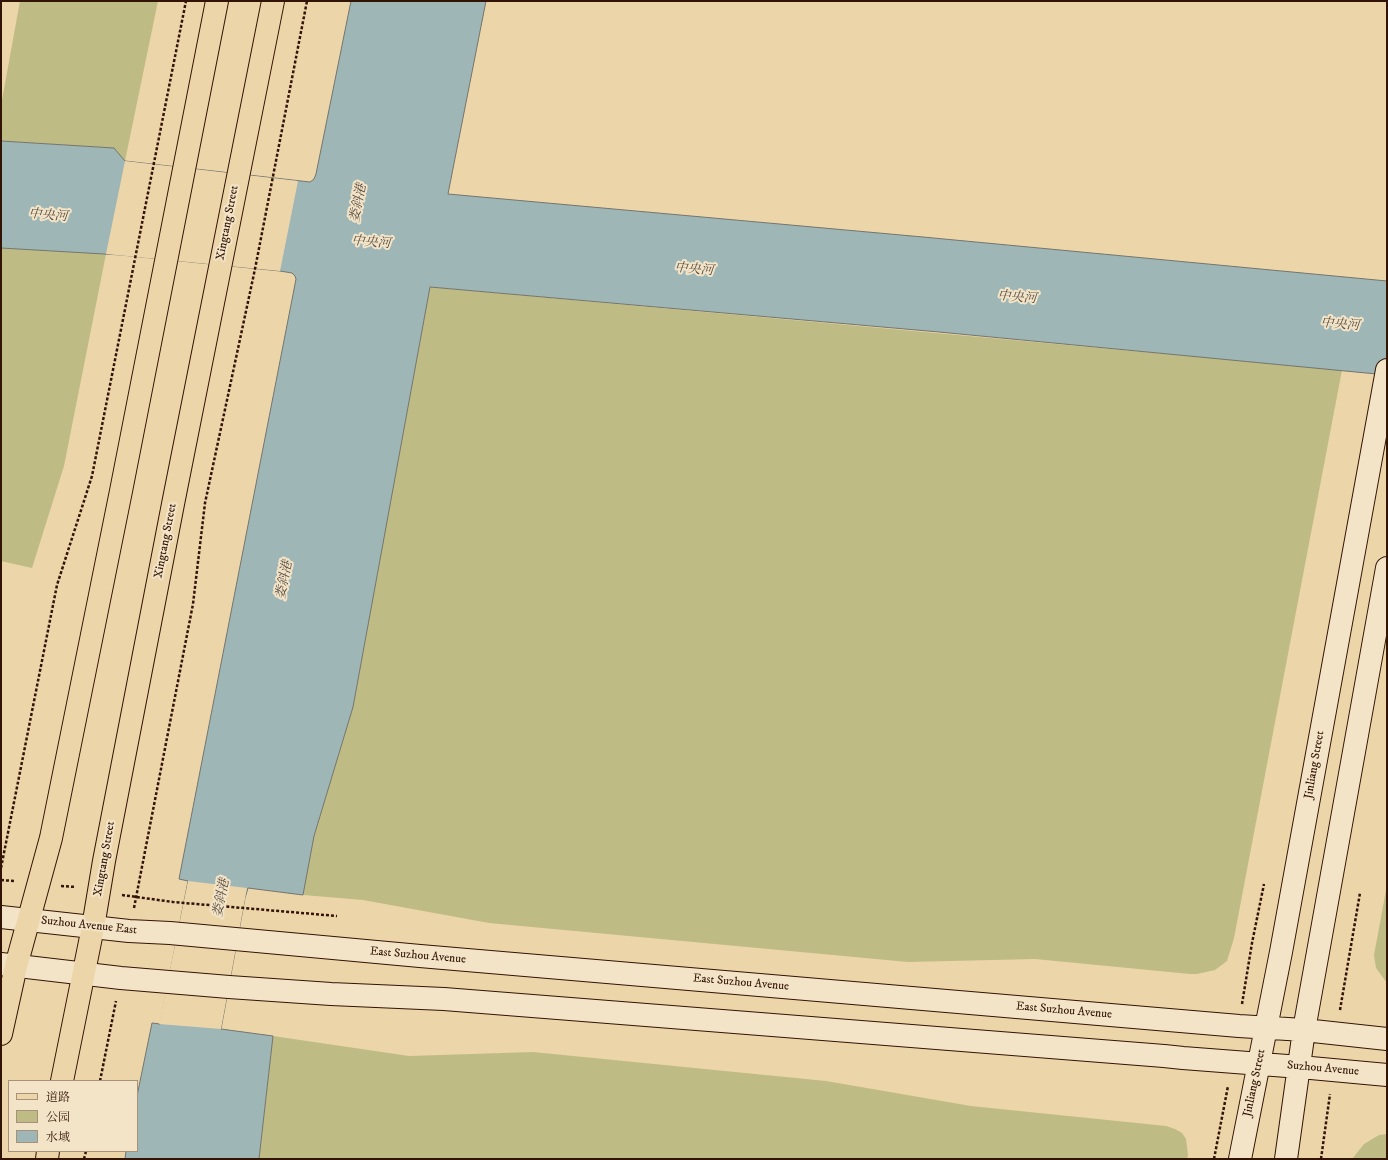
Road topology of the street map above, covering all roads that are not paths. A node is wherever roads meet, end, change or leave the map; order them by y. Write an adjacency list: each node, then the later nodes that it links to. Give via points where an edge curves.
1 (217, 1): 6 (main road, via 51,838)
2 (273, 1): 7 (main road, Xingtang Street)
3 (1386, 375): 11 (main road, Jinliang Street)
4 (1387, 568): 12 (main road)
5 (1, 917): 6 (main road, Suzhou Avenue East)
6 (29, 919): 7 (main road, Suzhou Avenue East); 9 (main road)
7 (93, 927): 8 (main road, Suzhou Avenue East); 10 (main road, Xingtang Street)
8 (177, 934): 11 (main road, East Suzhou Avenue)
9 (8, 965): 10 (main road); 13 (main road)
10 (84, 973): 15 (main road, via 228,987 444,1000); 18 (main road, Xingtang Street)
11 (1266, 1027): 12 (main road, East Suzhou Avenue); 15 (main road, Jinliang Street)
12 (1304, 1030): 14 (main road); 16 (main road)
13 (1, 1034)
14 (1387, 1039)
15 (1259, 1064): 16 (main road, Suzhou Avenue); 19 (main road, Jinliang Street)
16 (1300, 1067): 17 (main road, Suzhou Avenue); 20 (main road)
17 (1387, 1075)
18 (62, 1080)
19 (1240, 1159)
20 (1286, 1159)

